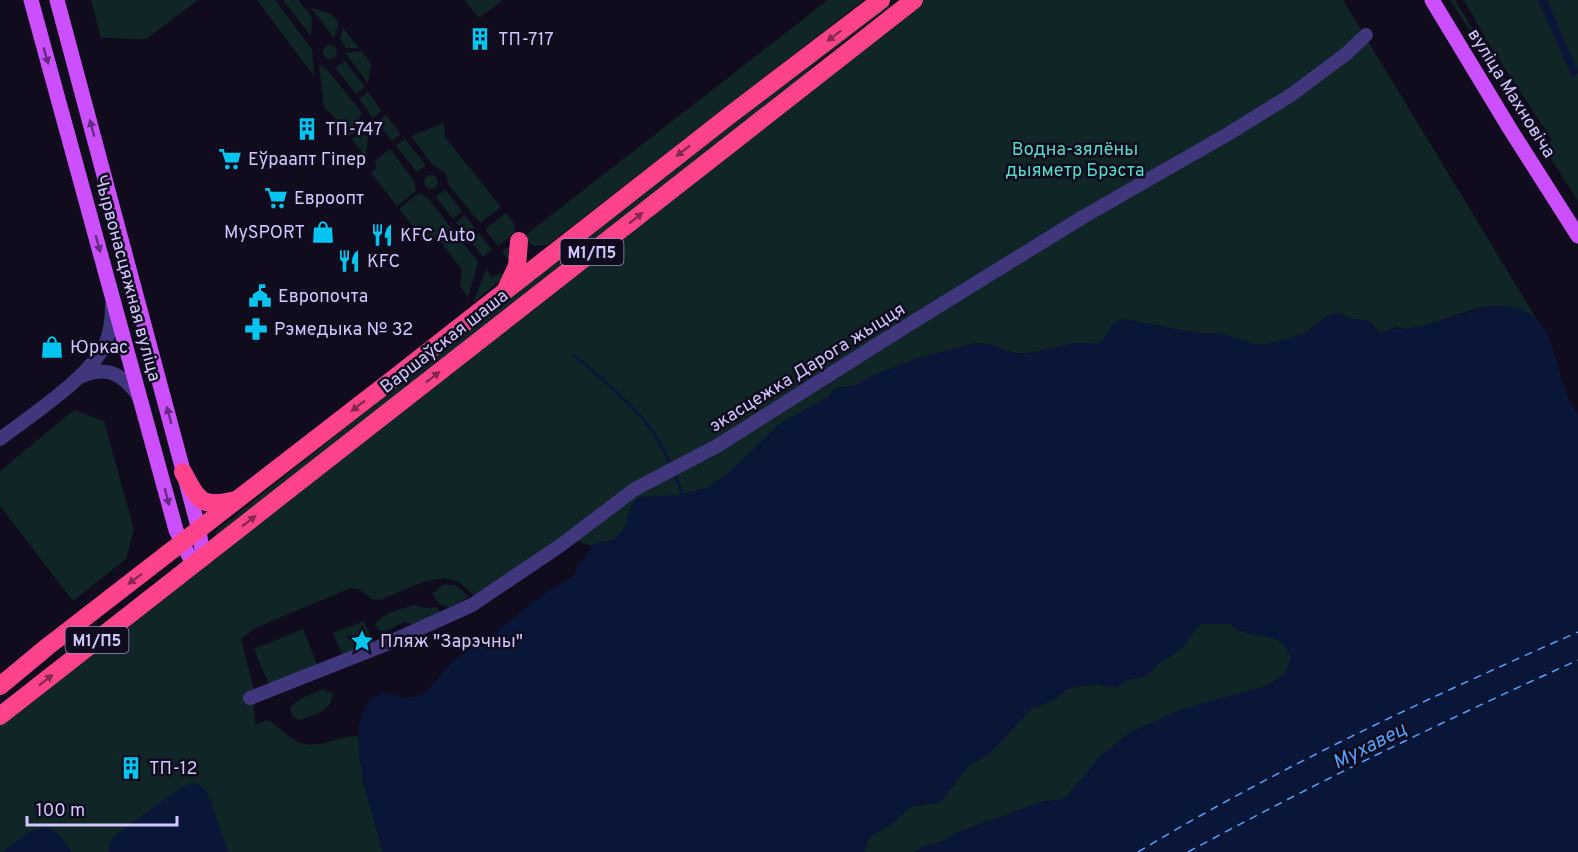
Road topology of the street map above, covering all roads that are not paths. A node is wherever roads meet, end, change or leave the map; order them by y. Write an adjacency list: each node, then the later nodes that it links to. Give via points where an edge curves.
1 (31, 0): 10 (main road, Чырвонасцяжная вуліца, one-way to 10)
2 (57, 0): 14 (main road, Чырвонасцяжная вуліца, one-way to 2)
3 (880, 0): 8 (highway, Варшаўская шаша / М1/П5, one-way to 8)
4 (1432, 0): 7 (main road, вуліца Махновіча)
5 (904, 3): 18 (highway, Варшаўская шаша / М1/П5, one-way to 5)
6 (1366, 35): 20 (street, экасцежка Дарога жыцця, via 1282,101 1073,223 717,446 635,489 472,605)
7 (1578, 236)
8 (558, 249): 9 (highway, Варшаўская шаша / М1/П5); 9 (highway, via 535,251 519,241 517,266)
9 (504, 292): 15 (highway, Варшаўская шаша / М1/П5, one-way to 15)
10 (113, 297): 11 (street, via 107,341 94,363); 12 (main road, Чырвонасцяжная вуліца)
11 (78, 378): 12 (street, via 95,372 114,372 128,382); 13 (street)
12 (141, 400): 17 (main road, Чырвонасцяжная вуліца, one-way to 17)
13 (0, 439)
14 (183, 472): 15 (highway, via 200,499 213,505); 16 (main road, Чырвонасцяжная вуліца)
15 (237, 500): 16 (highway, Варшаўская шаша / М1/П5)
16 (199, 530): 17 (highway, Варшаўская шаша / М1/П5); 18 (main road, Чырвонасцяжная вуліца)
17 (182, 543): 18 (main road, Чырвонасцяжная вуліца); 19 (highway, Варшаўская шаша / М1/П5, one-way to 19)
18 (198, 561): 21 (highway, Варшаўская шаша / М1/П5, one-way to 18)
19 (0, 686)
20 (250, 698)
21 (0, 716)

